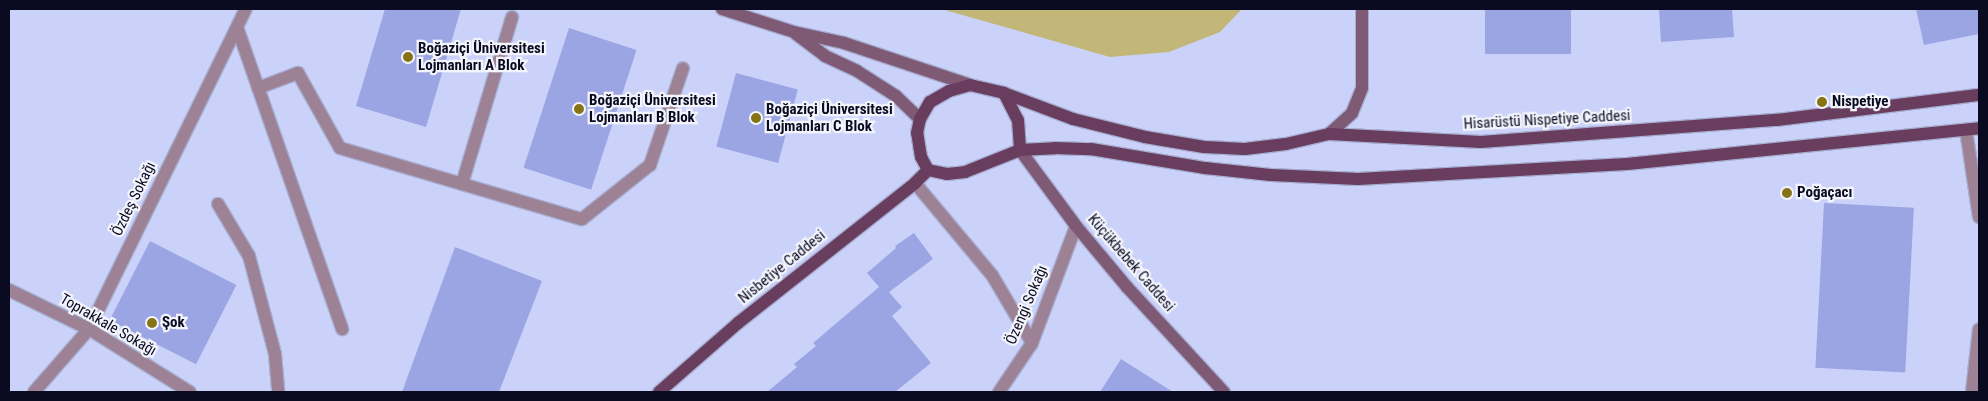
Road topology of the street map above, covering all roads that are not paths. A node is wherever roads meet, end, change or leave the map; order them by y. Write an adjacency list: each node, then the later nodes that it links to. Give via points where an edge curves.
1 (246, 9): 5 (street, Özdeş Sokağı)
2 (722, 9): 6 (street)
3 (1362, 9): 15 (street, via 1362,88 1352,113)
4 (512, 17): 19 (street)
5 (237, 27): 9 (street); 24 (street, Özdeş Sokağı)
6 (794, 32): 8 (street, via 844,42); 12 (street, via 825,56 857,70 896,96)
7 (683, 68): 19 (street, via 650,165 582,219)
8 (970, 85): 10 (main road); 12 (main road, via 930,102)
9 (258, 88): 19 (street, via 298,74 340,148); 25 (street)
10 (1004, 93): 15 (main road, Hisarüstü Nispetiye Caddesi, via 1073,119 1145,137 1204,147 1245,149); 16 (main road, via 1018,120)
11 (1979, 96): 15 (main road, Hisarüstü Nispetiye Caddesi, via 1777,120 1482,142)
12 (920, 119): 17 (main road, via 921,157)
13 (1979, 128): 14 (main road)
14 (1966, 130): 16 (main road, via 1627,164 1358,179 1205,168 1091,149); 21 (street)
15 (1329, 134)
16 (1020, 150): 17 (main road, via 965,172 947,174); 22 (street, Küçükbebek Caddesi)
17 (928, 170): 18 (main road, Nisbetiye Caddesi)
18 (915, 183): 27 (street, via 992,275); 31 (main road, Nisbetiye Caddesi, via 738,323)
19 (462, 184)
20 (218, 204): 30 (street, via 249,256 274,354)
21 (1979, 218)
22 (1076, 226): 27 (street, Özengi Sokağı); 33 (street, Küçükbebek Caddesi, via 1127,287)
23 (9, 290): 24 (street, Toprakkale Sokağı)
24 (89, 329): 28 (street, Özdeş Sokağı); 29 (street, Toprakkale Sokağı)
25 (342, 329)
26 (1979, 329): 34 (street)
27 (1032, 343): 32 (street, Özengi Sokağı)
28 (34, 392)
29 (190, 392)
30 (278, 392)
31 (659, 392)
32 (999, 392)
33 (1224, 392)
34 (1972, 392)

